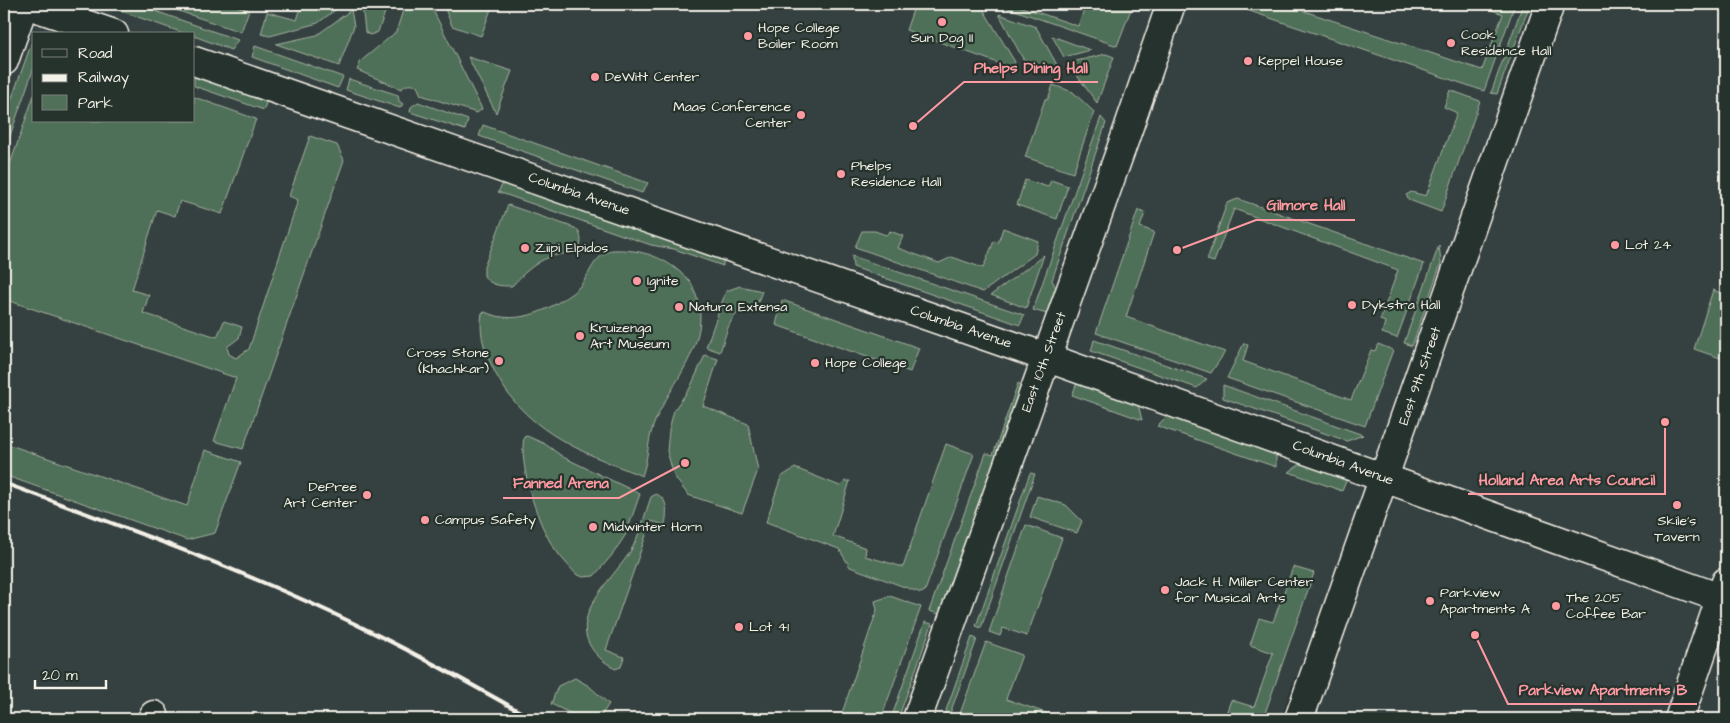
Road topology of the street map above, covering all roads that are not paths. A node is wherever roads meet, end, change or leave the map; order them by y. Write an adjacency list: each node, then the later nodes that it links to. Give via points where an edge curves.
1 (25, 4): 4 (street); 5 (street)
2 (1172, 4): 7 (street, East 10th Street)
3 (1550, 4): 8 (street, East 9th Street)
4 (108, 32)
5 (4, 61)
6 (195, 61): 7 (street, Columbia Avenue)
7 (1046, 357): 8 (street, Columbia Avenue); 10 (street, East 10th Street)
8 (1384, 477): 9 (street, Columbia Avenue); 11 (street, East 9th Street)
9 (1724, 594): 12 (street)
10 (916, 719)
11 (1299, 719)
12 (1679, 719)

